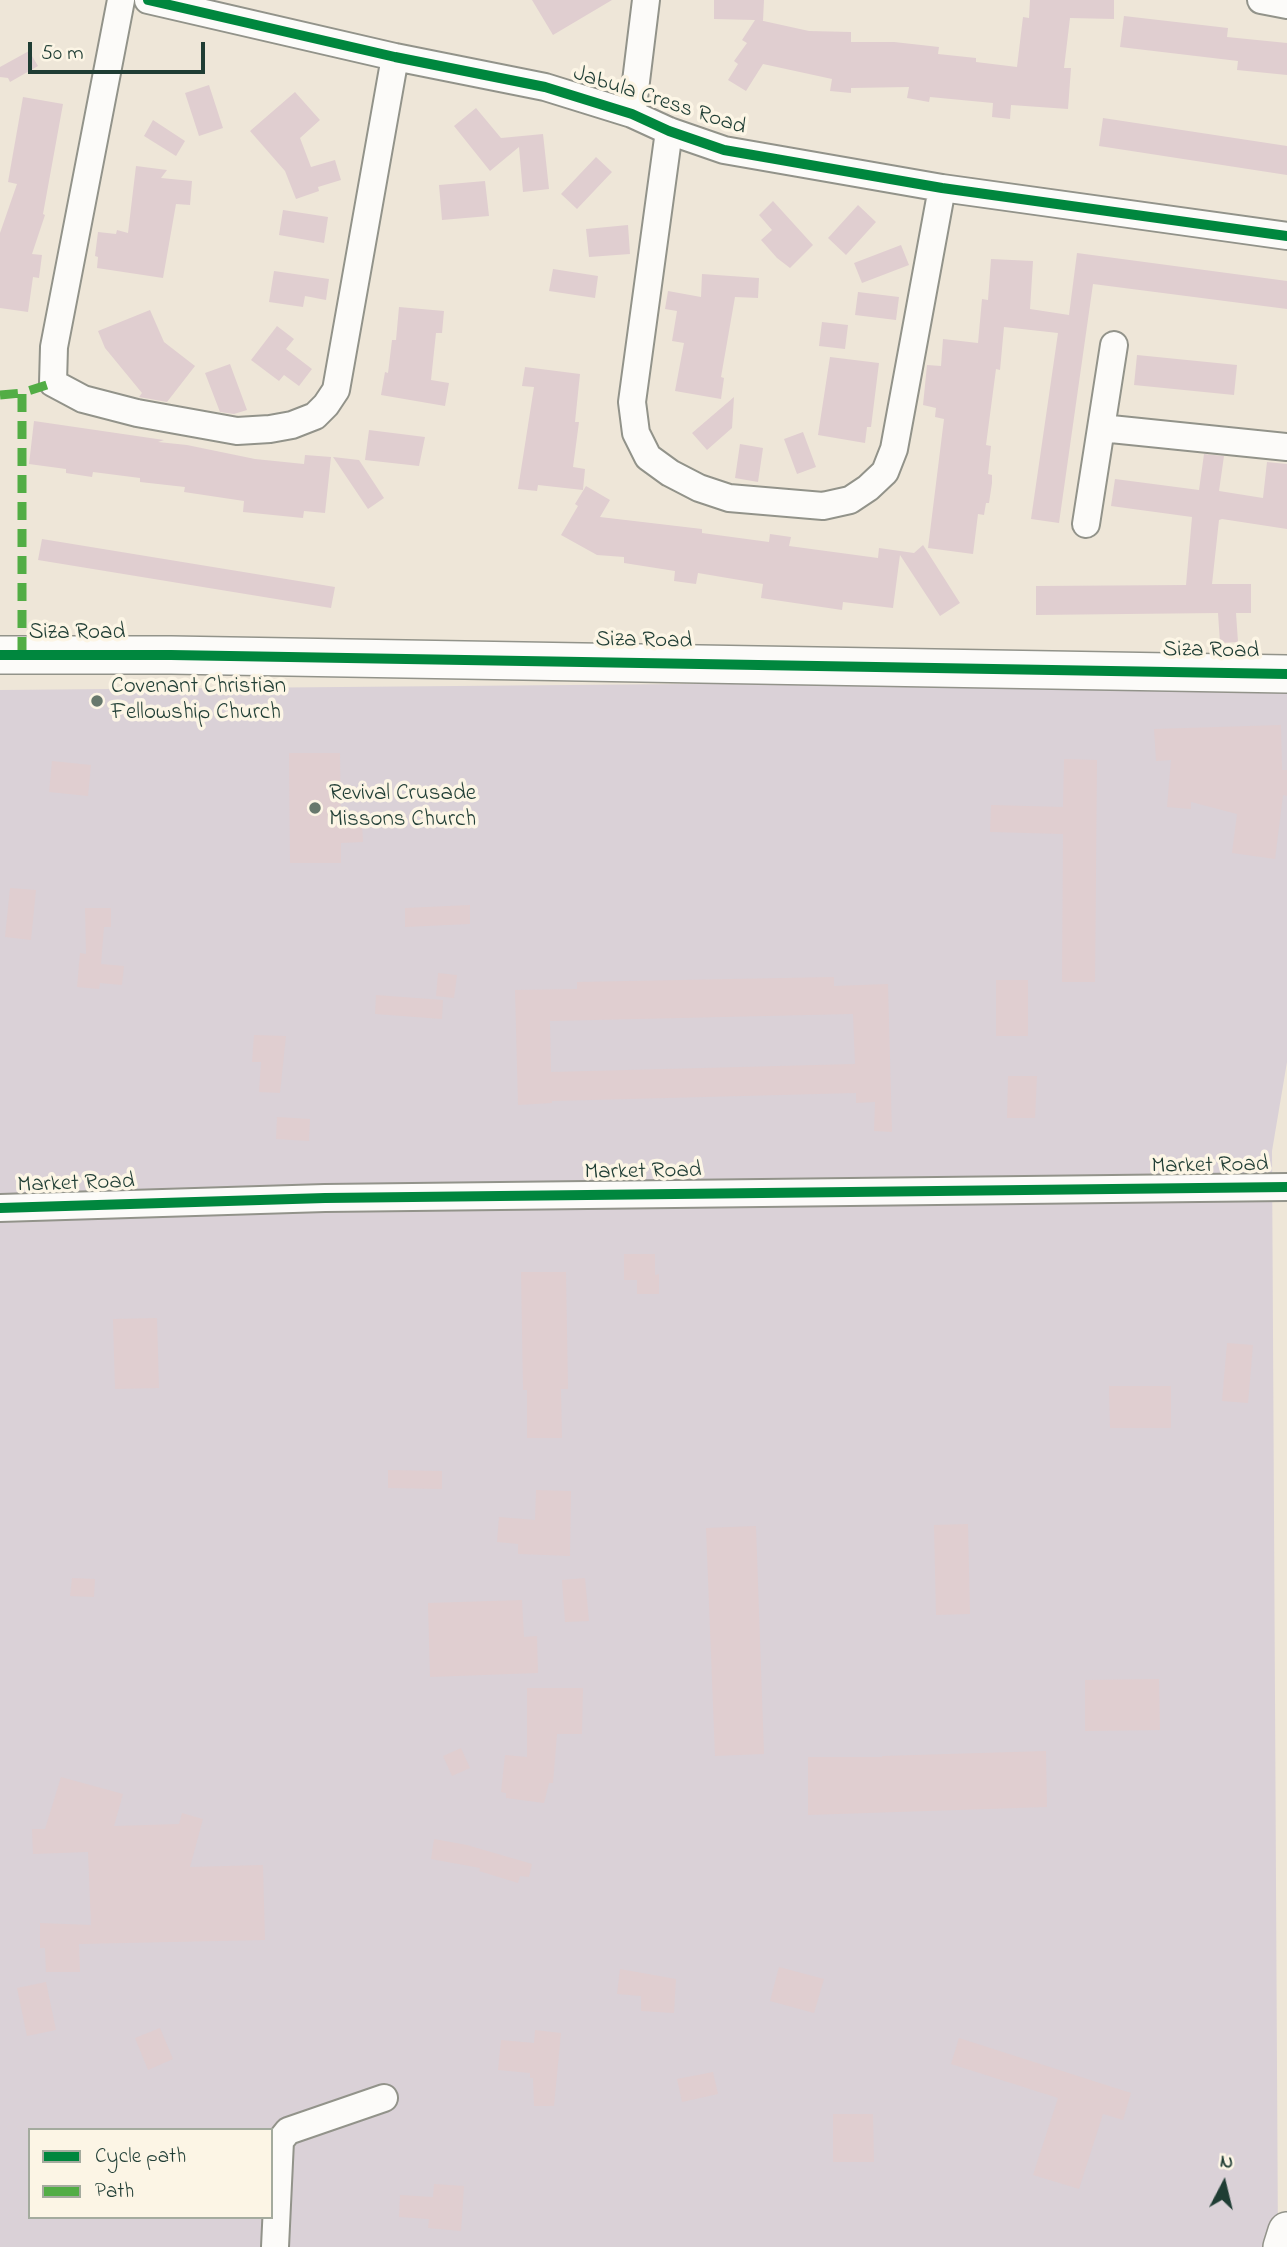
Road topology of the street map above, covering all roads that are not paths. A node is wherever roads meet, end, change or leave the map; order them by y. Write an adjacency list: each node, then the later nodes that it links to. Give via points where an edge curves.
1 (121, 0): 6 (street, via 54,347 53,383 83,399 137,413 237,431 292,425 315,416 326,405 336,390)
2 (148, 0): 6 (street, Jabula Cress Road)
3 (646, 0): 7 (street)
4 (1261, 0): 5 (street)
5 (1287, 5)
6 (395, 57): 7 (street, Jabula Cress Road, via 545,87)
7 (632, 114): 8 (street, Jabula Cress Road)
8 (669, 131): 9 (street, Jabula Cress Road, via 724,150); 9 (street, via 632,402 636,433 648,457 670,473 729,498 823,506 850,500 885,472 894,449)
9 (942, 188): 10 (street, Jabula Cress Road)
10 (1287, 236)
11 (1114, 345): 12 (street)
12 (1101, 428): 13 (street); 14 (street)
13 (1287, 447)
14 (1086, 524)
15 (0, 655): 16 (street, Siza Road)
16 (1287, 674)
17 (1287, 1187): 18 (street, Market Road, via 325,1198)
18 (0, 1208)
19 (384, 2098): 21 (street, via 288,2131 281,2141)
20 (1287, 2231): 22 (street)
21 (275, 2247)
22 (1282, 2247)

